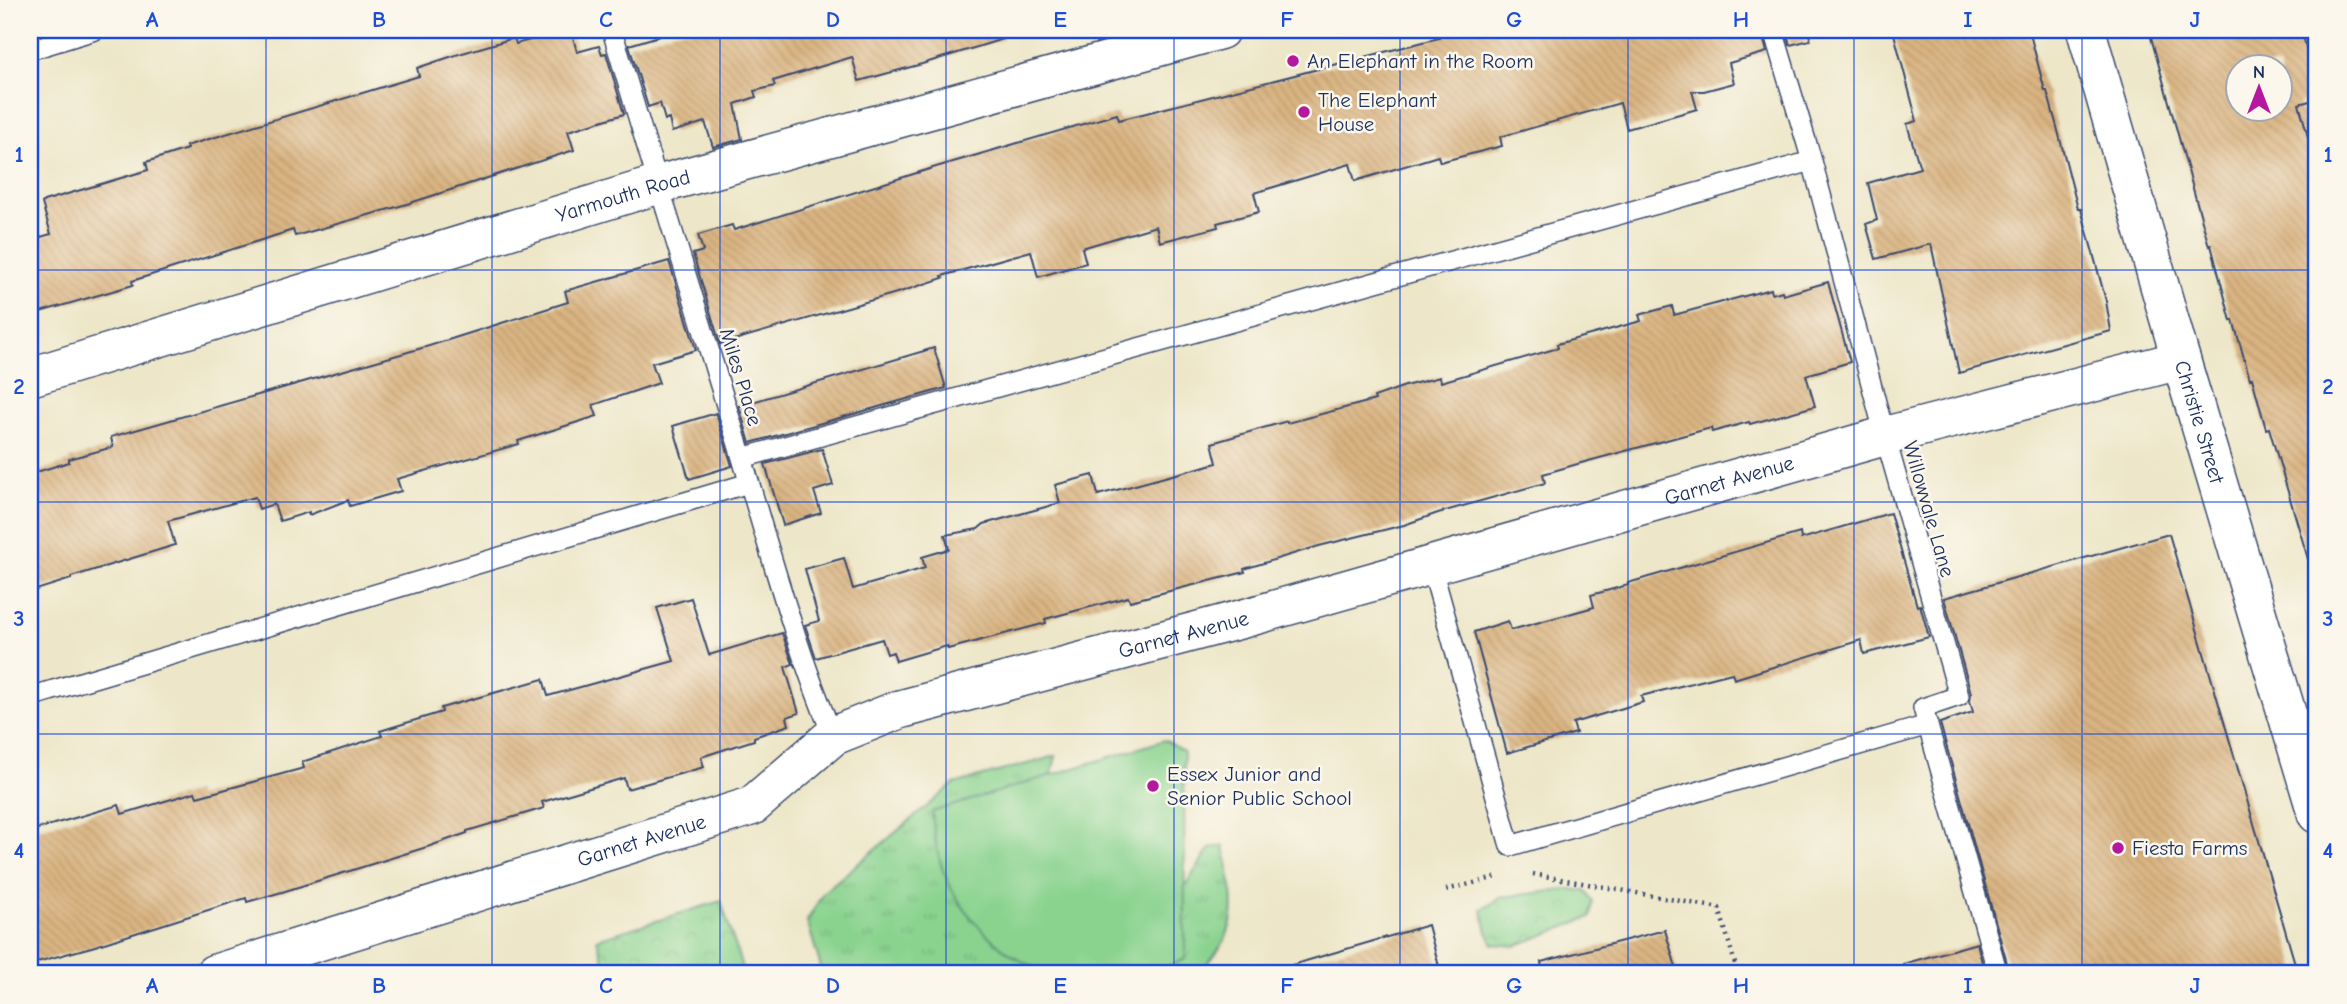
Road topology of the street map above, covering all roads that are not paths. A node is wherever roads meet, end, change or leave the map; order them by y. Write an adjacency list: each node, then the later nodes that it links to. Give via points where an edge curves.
1 (95, 30): 6 (lane)
2 (612, 30): 8 (lane, Miles Place)
3 (1220, 30): 8 (street, Yarmouth Road)
4 (1773, 30): 7 (lane, Willowvale Lane)
5 (2085, 30): 9 (street, Christie Street)
6 (30, 50)
7 (1812, 161): 11 (lane, Willowvale Lane); 12 (lane)
8 (657, 185): 10 (street, Yarmouth Road); 12 (lane, Miles Place)
9 (2181, 360): 11 (street, Garnet Avenue); 18 (street, Christie Street)
10 (30, 377)
11 (1885, 436): 14 (street, Garnet Avenue); 16 (lane, Willowvale Lane, via 1959,696 1923,708)
12 (742, 458): 13 (lane, Miles Place)
13 (749, 484): 15 (lane); 17 (lane, Miles Place, via 815,694)
14 (1431, 565): 16 (lane, via 1510,846); 17 (street, Garnet Avenue, via 898,710)
15 (30, 697)
16 (1928, 725): 20 (lane)
17 (833, 736): 19 (street, Garnet Avenue, via 752,806)
18 (2317, 814)
19 (215, 974)
20 (1998, 974)

